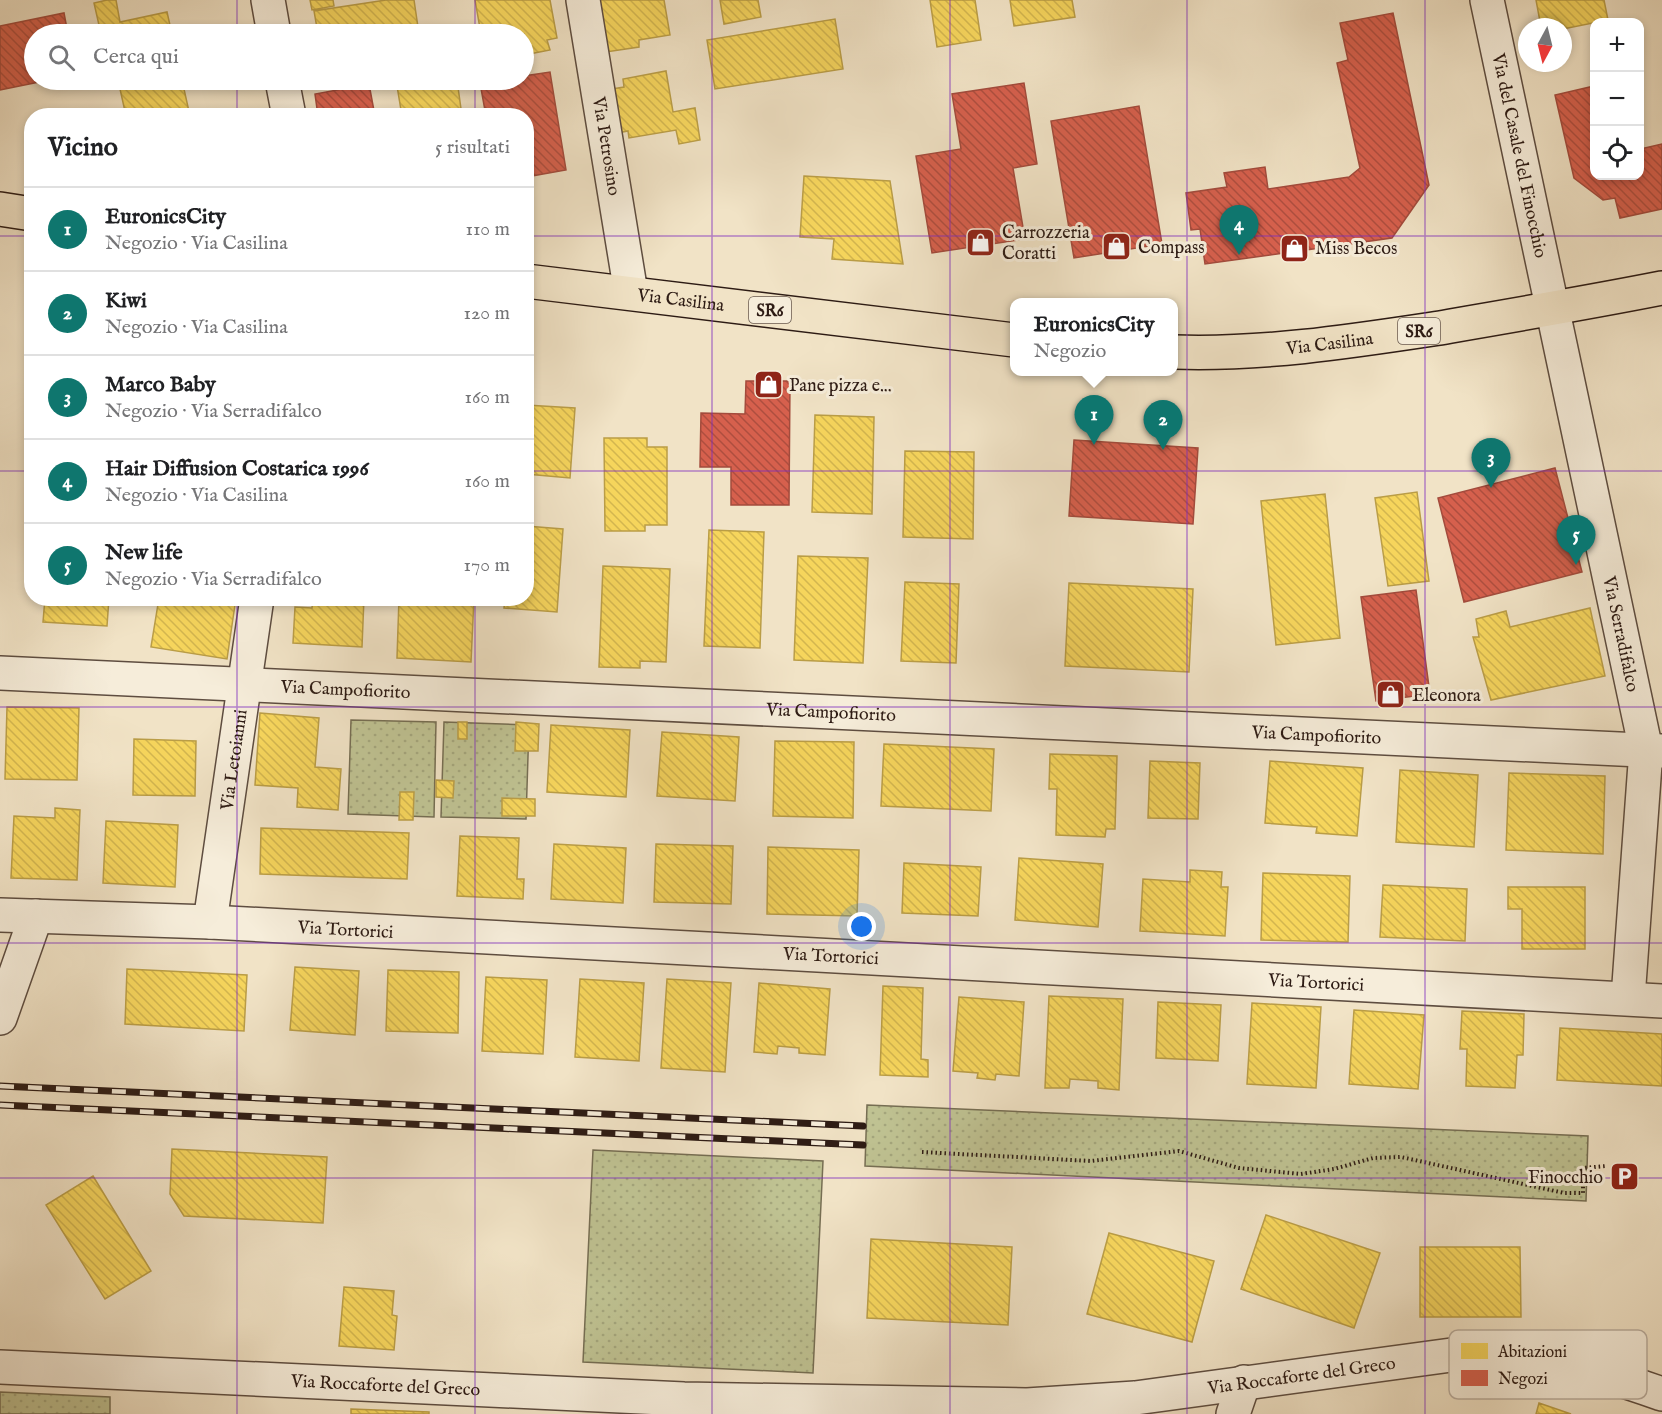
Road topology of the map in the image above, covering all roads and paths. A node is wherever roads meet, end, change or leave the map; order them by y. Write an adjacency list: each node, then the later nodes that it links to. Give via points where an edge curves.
1 (268, 0): 4 (street)
2 (583, 0): 11 (street, Via Petrosino)
3 (1487, 0): 12 (street, Via del Casale del Finocchio)
4 (272, 24)
5 (284, 90): 6 (street)
6 (287, 108)
7 (0, 209): 8 (main road)
8 (24, 213)
9 (534, 282): 11 (main road, Via Casilina / SR6)
10 (1662, 288): 12 (main road, Via Casilina / SR6)
11 (632, 294): 13 (main road, Via Casilina / SR6)
12 (1552, 310): 14 (main road, Via Casilina / SR6, via 1302,347); 18 (street, Via Serradifalco)
13 (1010, 340)
14 (1178, 352)
15 (256, 606): 17 (street, Via Letoianni)
16 (0, 673): 17 (street, Via Campofiorito)
17 (243, 684): 18 (street, Via Campofiorito); 21 (street, Via Letoianni)
18 (1654, 750): 22 (street, Via Serradifalco)
19 (0, 915): 20 (street, Via Tortorici)
20 (36, 916): 21 (street, Via Tortorici); 24 (street)
21 (210, 922): 22 (street, Via Tortorici)
22 (1628, 998): 23 (street, Via Tortorici)
23 (1662, 1000)
24 (0, 1018)
25 (922, 1152): 26 (path, via 1091,1161 1179,1151 1239,1168 1301,1174 1373,1158 1401,1157 1564,1193 1582,1193 1583,1168)
26 (1606, 1166)
27 (1449, 1355): 29 (street, Via Roccaforte del Greco)
28 (0, 1366): 29 (street, Via Roccaforte del Greco, via 626,1397 930,1405 1092,1402)
29 (1244, 1382): 32 (street)
30 (1647, 1389): 31 (street, Via Roccaforte del Greco)
31 (1662, 1394)
32 (1233, 1414)

